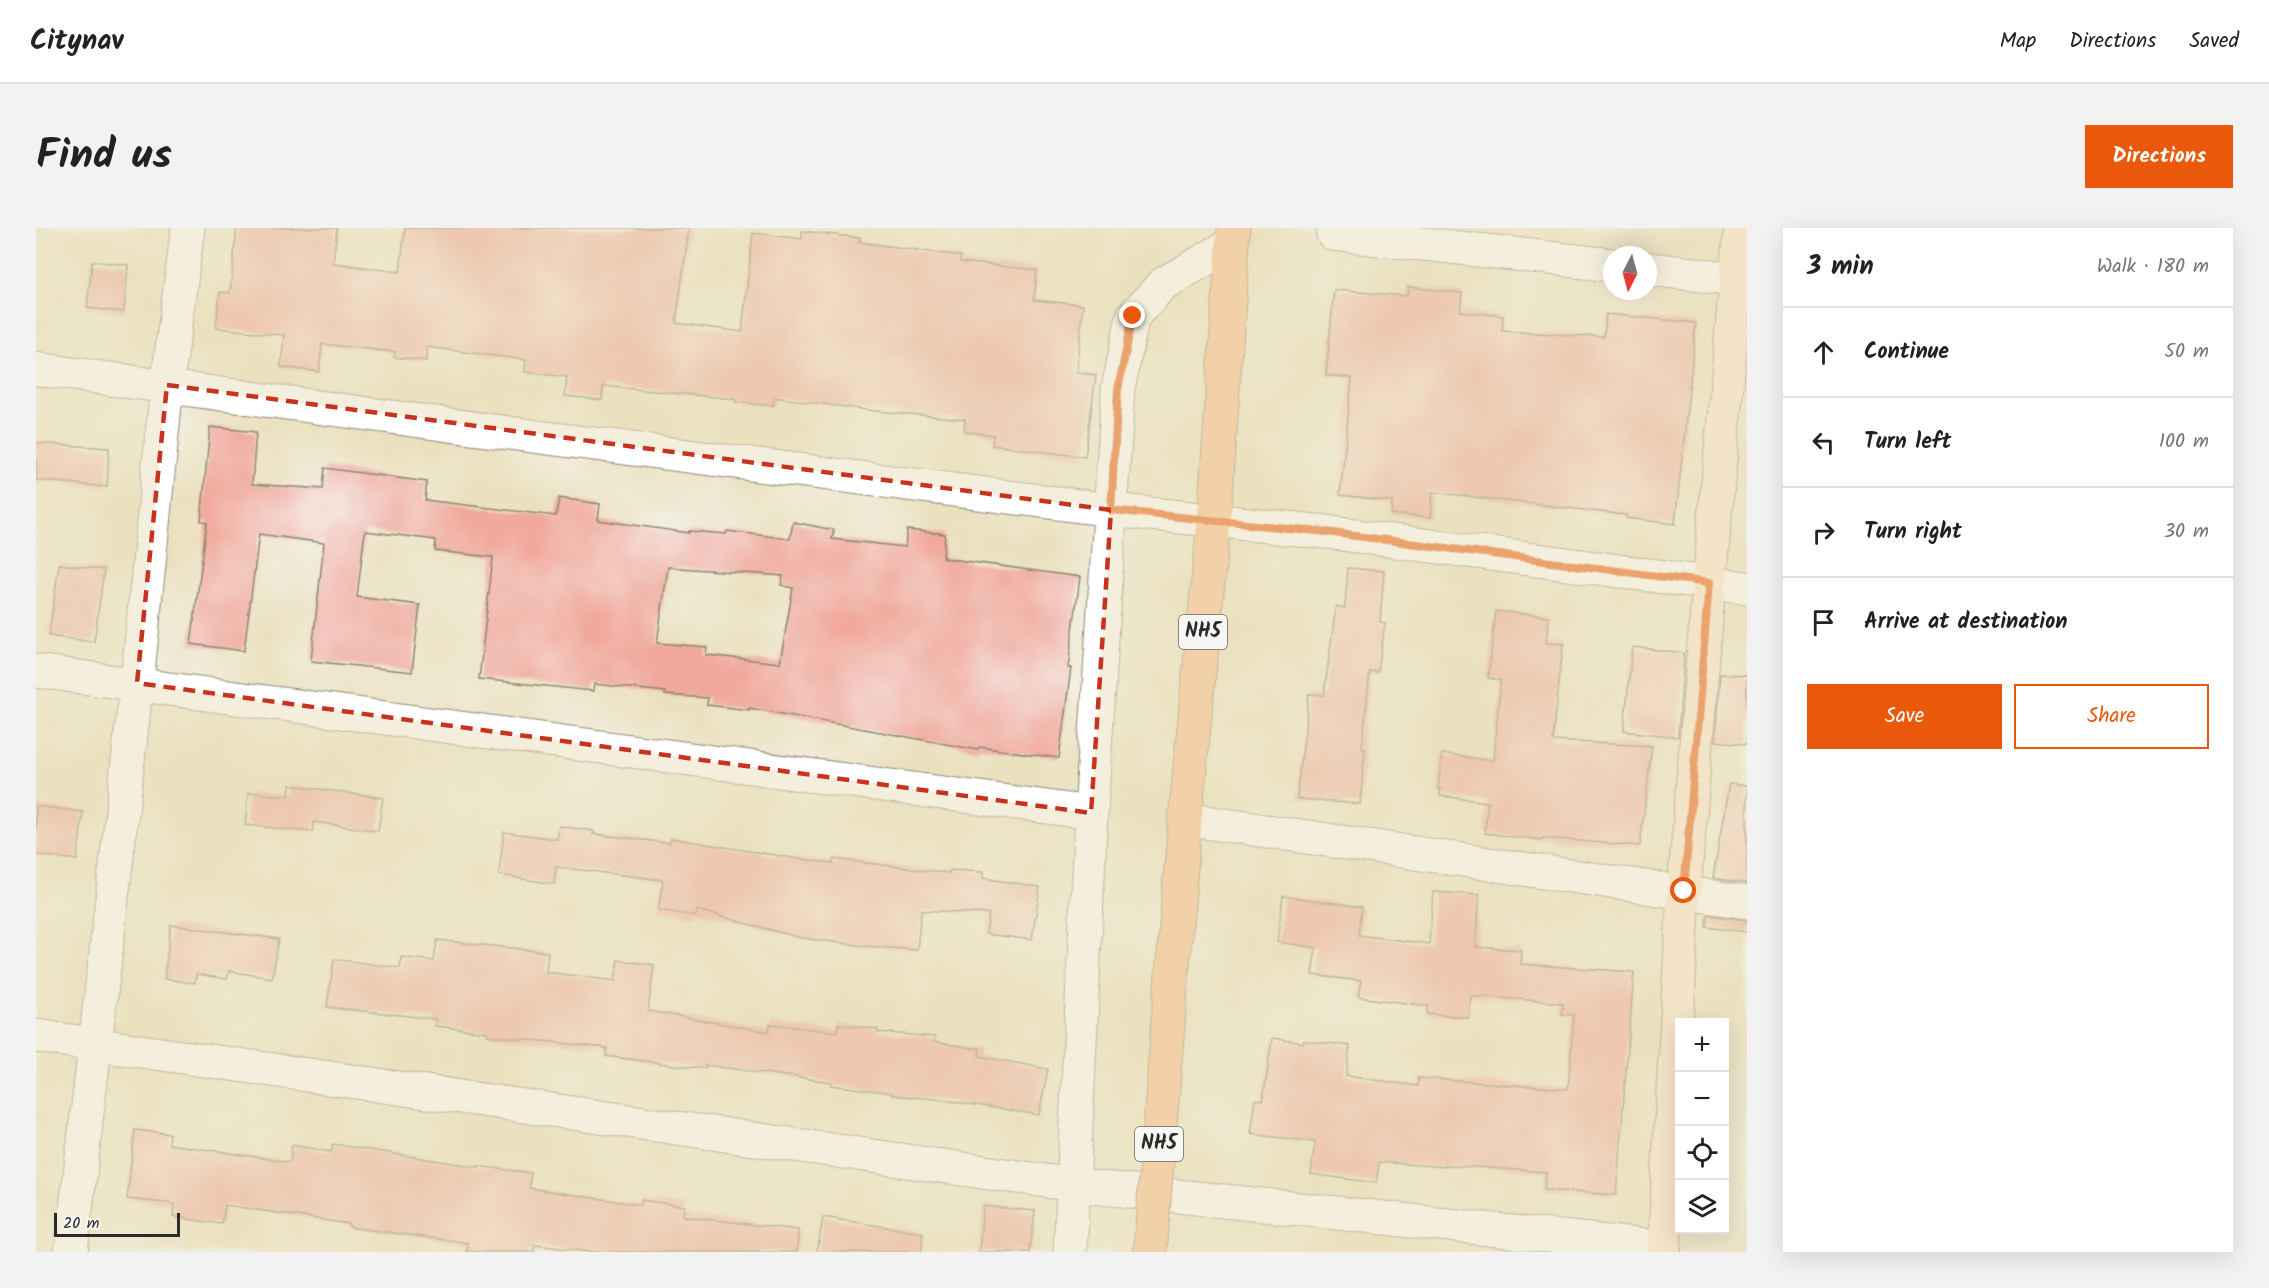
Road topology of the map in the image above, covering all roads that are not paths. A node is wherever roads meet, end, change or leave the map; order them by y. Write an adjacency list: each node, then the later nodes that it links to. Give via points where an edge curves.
1 (188, 228): 9 (street)
2 (1741, 228): 7 (street)
3 (1333, 234): 5 (street)
4 (1233, 236): 10 (street, via 1163,284 1133,316 1118,389); 11 (highway, NH5)
5 (1603, 264)
6 (1657, 270): 7 (street)
7 (1741, 280): 12 (street)
8 (36, 369): 9 (street)
9 (167, 385): 10 (street); 15 (street)
10 (1111, 510): 11 (street); 16 (street)
11 (1214, 521): 12 (street, via 1326,532); 17 (highway, NH5)
12 (1709, 583): 13 (street); 18 (street)
13 (1747, 588)
14 (36, 671): 15 (street)
15 (137, 683): 16 (street); 21 (street)
16 (1091, 813): 22 (street)
17 (1185, 819): 18 (street); 26 (highway, NH5, bridge)
18 (1684, 891): 19 (street); 23 (street)
19 (1747, 902)
20 (36, 1036): 21 (street)
21 (96, 1044): 22 (street); 24 (street)
22 (1074, 1185): 23 (street); 25 (street)
23 (1664, 1250)
24 (71, 1252)
25 (1070, 1252)
26 (1150, 1252)

